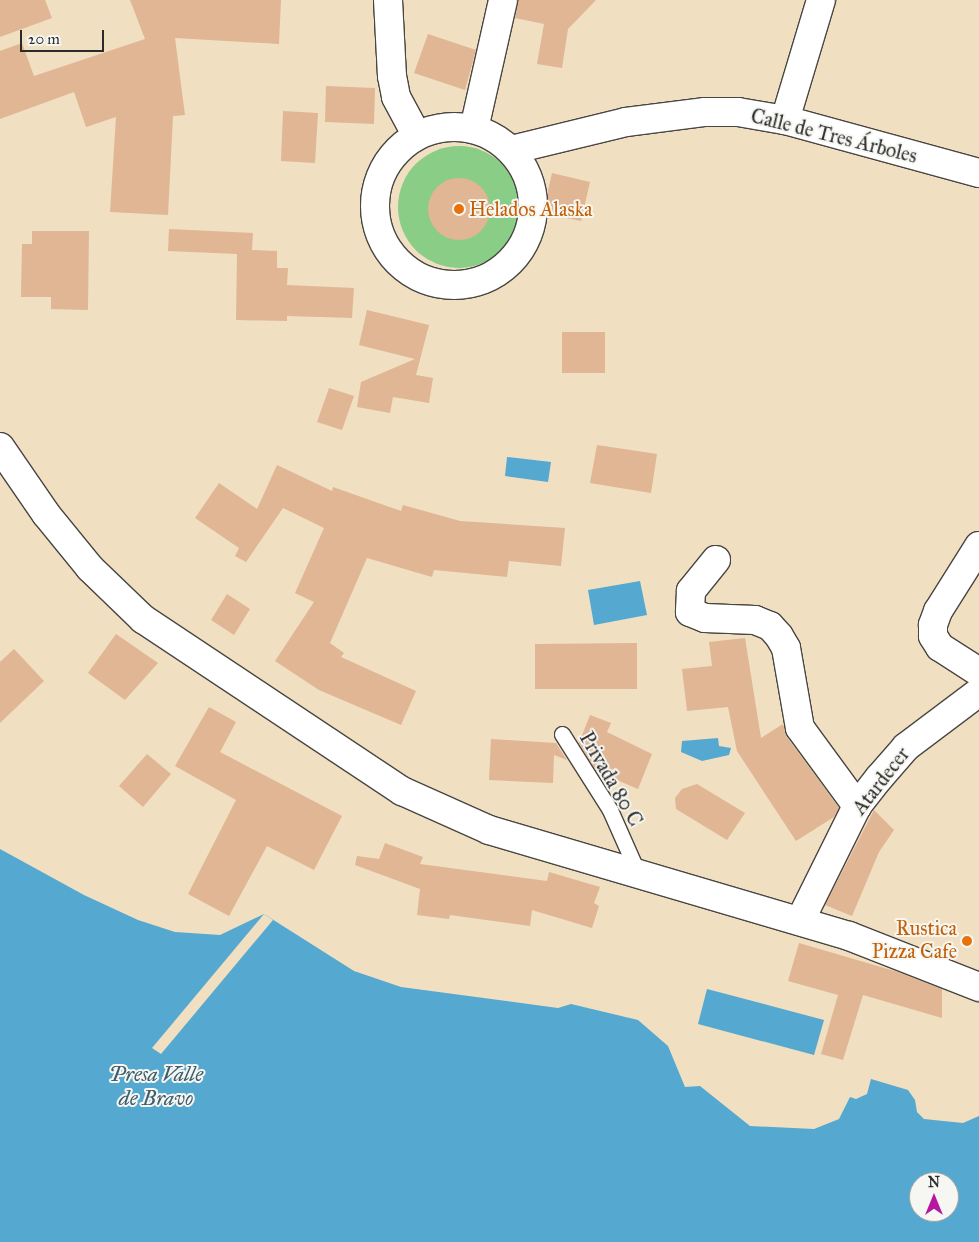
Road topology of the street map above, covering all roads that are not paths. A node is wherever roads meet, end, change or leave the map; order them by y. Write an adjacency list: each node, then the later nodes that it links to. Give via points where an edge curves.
1 (388, 0): 6 (street, via 392,76 399,104)
2 (502, 0): 5 (street)
3 (820, 0): 4 (street)
4 (785, 120): 7 (street, Calle de Tres Árboles, via 738,112 662,116); 8 (street, Calle de Tres Árboles)
5 (474, 129): 6 (street, via 445,127); 7 (street)
6 (417, 136): 7 (street, via 398,149 379,181 375,211 379,233 390,253 406,269 426,280 448,285 470,284 492,276 524,245 534,213 534,196 530,179)
7 (511, 150)
8 (979, 173)
9 (0, 447): 16 (street, via 46,514 90,568 144,619 353,761 402,791 489,830)
10 (979, 546): 12 (street, via 938,611 933,625 933,636 940,647)
11 (716, 560): 15 (street, via 691,591 690,612 705,618 755,620 770,626 779,636 786,648 800,728)
12 (979, 672)
13 (979, 692): 15 (street, Atardecer, via 906,747)
14 (562, 734): 16 (lane, Privada 80 C, via 610,810)
15 (857, 806): 17 (street, Atardecer)
16 (637, 871): 17 (street)
17 (800, 921): 18 (street, via 850,936)
18 (979, 987)

